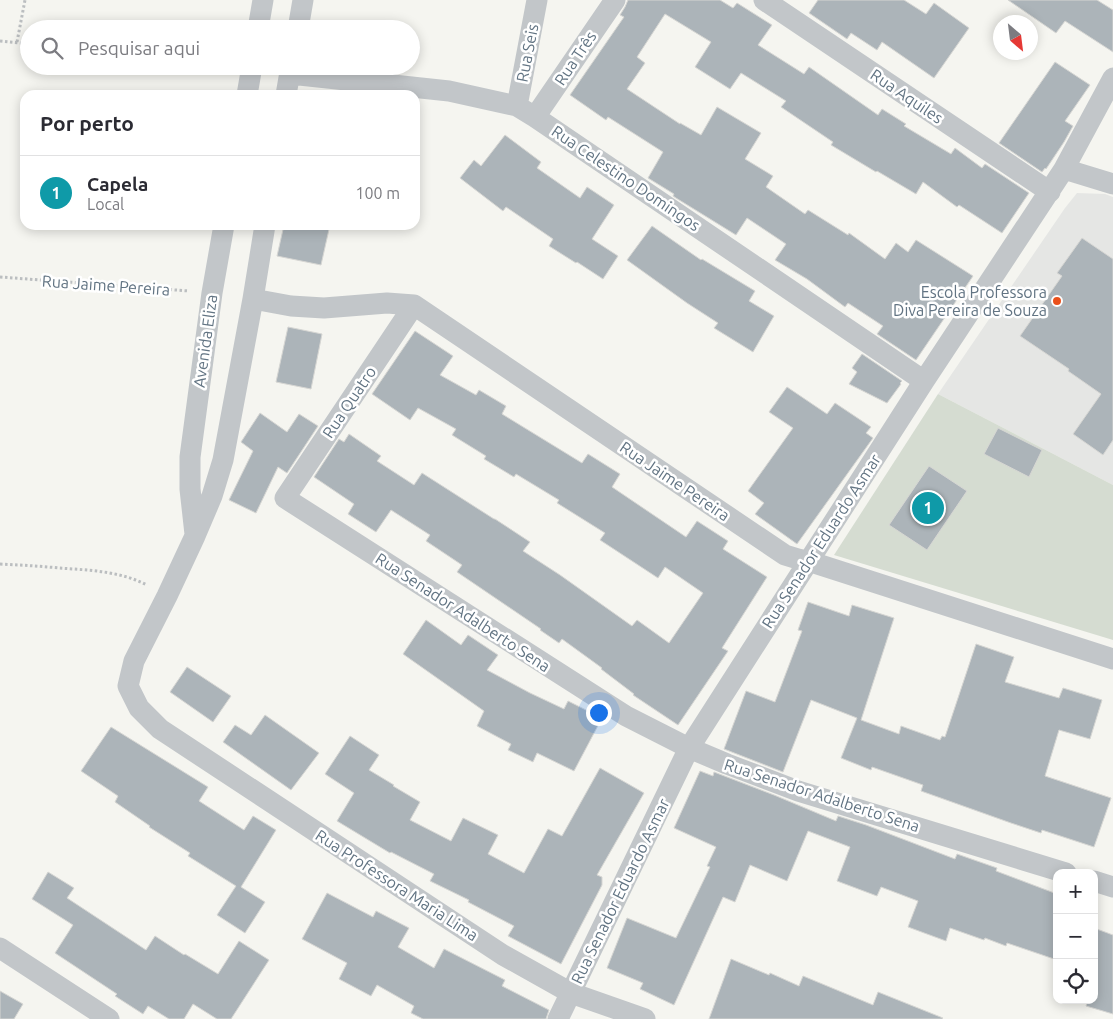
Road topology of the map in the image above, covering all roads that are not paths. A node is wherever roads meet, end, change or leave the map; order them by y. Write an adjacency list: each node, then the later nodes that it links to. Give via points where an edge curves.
1 (264, 0): 6 (street)
2 (303, 0): 7 (street)
3 (537, 0): 14 (street, Rua Seis)
4 (615, 0): 15 (street, Rua Três)
5 (764, 0): 18 (street, Rua Aquiles)
6 (260, 20)
7 (300, 20)
8 (250, 75): 12 (street)
9 (290, 75): 13 (street)
10 (329, 75): 14 (street, Rua Celestino Domingos, via 449,91)
11 (1113, 78): 16 (street, Rua Senador Eduardo Asmar)
12 (248, 90)
13 (287, 90)
14 (517, 106): 15 (street, Rua Celestino Domingos)
15 (535, 117): 23 (street, Rua Celestino Domingos)
16 (1064, 169): 17 (street); 18 (street, Rua Senador Eduardo Asmar)
17 (1113, 184)
18 (1050, 192): 23 (street, Rua Senador Eduardo Asmar)
19 (223, 230): 25 (street, Avenida Eliza, via 190,456)
20 (264, 230): 21 (street)
21 (253, 299): 22 (street, Rua Jaime Pereira, via 324,308 387,303); 25 (street, via 223,460)
22 (414, 305): 24 (street, Rua Quatro); 26 (street, Rua Jaime Pereira, via 785,555)
23 (924, 381): 26 (street, Rua Senador Eduardo Asmar)
24 (285, 498): 28 (street, Rua Senador Adalberto Sena, via 626,716)
25 (195, 536): 33 (street, Rua Professora Maria Lima, via 134,661 128,686 139,708 160,729 503,955)
26 (808, 561): 27 (street, Rua Jaime Pereira); 28 (street, Rua Senador Eduardo Asmar)
27 (1113, 659)
28 (689, 748): 29 (street, Rua Senador Adalberto Sena, via 798,790); 33 (street, Rua Senador Eduardo Asmar)
29 (1053, 869)
30 (1098, 882): 31 (street)
31 (1113, 887)
32 (0, 948): 34 (street)
33 (571, 993): 35 (street, Rua Senador Eduardo Asmar); 36 (street, Rua Professora Maria Lima)
34 (108, 1019)
35 (558, 1019)
36 (646, 1019)

